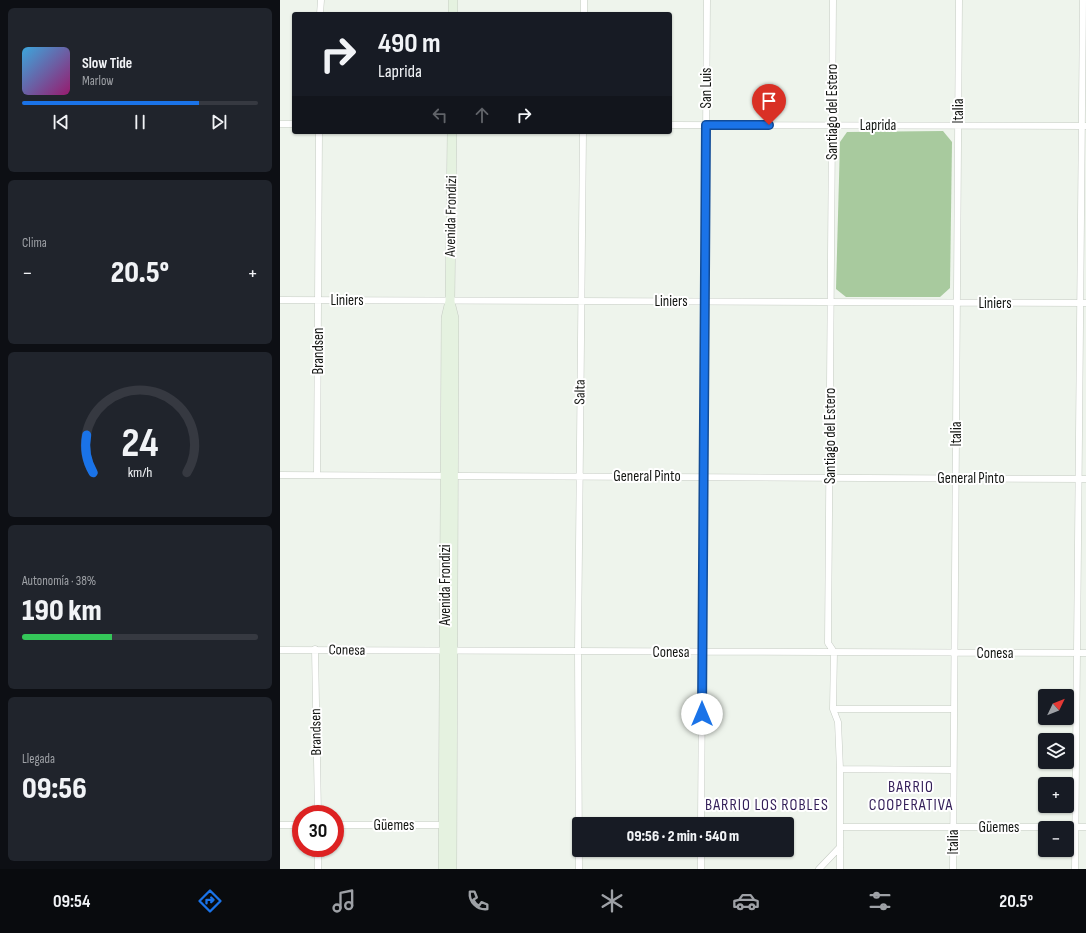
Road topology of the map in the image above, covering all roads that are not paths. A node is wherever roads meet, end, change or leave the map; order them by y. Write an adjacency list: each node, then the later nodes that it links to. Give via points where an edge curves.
1 (320, 0): 8 (street)
2 (453, 0): 9 (street)
3 (584, 0): 10 (street)
4 (707, 0): 14 (street, San Luis)
5 (833, 0): 15 (street, Santiago del Estero)
6 (959, 0): 16 (street, Italia)
7 (1083, 0): 17 (street)
8 (320, 12)
9 (453, 12)
10 (584, 12)
11 (280, 124): 12 (street)
12 (292, 124)
13 (672, 125): 14 (street, Laprida)
14 (706, 125): 15 (street, Laprida); 25 (street, San Luis)
15 (832, 125): 16 (street, Laprida); 26 (street, Santiago del Estero)
16 (958, 126): 17 (street, Laprida); 27 (street, Italia)
17 (1084, 126): 28 (street)
18 (319, 134): 22 (street, Brandsen)
19 (452, 134): 23 (street, Avenida Frondizi)
20 (582, 134): 24 (street, Salta)
21 (280, 300): 22 (street, Liniers)
22 (318, 300): 23 (street, Liniers); 30 (street, Brandsen)
23 (450, 301): 24 (street, Liniers); 31 (street, Avenida Frondizi, via 446,318)
24 (581, 301): 25 (street, Liniers); 32 (street, Salta)
25 (705, 302): 26 (street, Liniers); 33 (street, San Luis)
26 (831, 302): 27 (street, Liniers); 34 (street, Santiago del Estero)
27 (957, 303): 28 (street, Liniers); 35 (street, Italia)
28 (1083, 303): 36 (street)
29 (280, 475): 30 (street, General Pinto)
30 (317, 475): 31 (street, General Pinto)
31 (449, 476): 32 (street, General Pinto); 40 (street, Avenida Frondizi)
32 (580, 476): 33 (street, General Pinto); 41 (street, Salta)
33 (704, 477): 34 (street, General Pinto); 42 (street, San Luis)
34 (830, 477): 35 (street, General Pinto); 43 (street, Santiago del Estero, via 828,643)
35 (955, 478): 36 (street, General Pinto); 44 (street, Italia)
36 (1079, 479): 37 (street, General Pinto); 45 (street)
37 (1086, 479)
38 (315, 649): 39 (street, Conesa); 40 (street, Conesa); 51 (street, Brandsen)
39 (280, 650)
40 (449, 651): 41 (street, Conesa); 56 (street, Avenida Frondizi); 57 (street, Avenida Frondizi)
41 (578, 651): 42 (street, Conesa); 68 (street, Salta)
42 (702, 652): 43 (street, Conesa); 52 (street, San Luis)
43 (834, 652): 44 (street, Conesa); 47 (street, Santiago del Estero)
44 (954, 652): 45 (street, Conesa); 48 (street, Italia)
45 (1077, 653): 46 (street, Conesa); 60 (street)
46 (1086, 653)
47 (833, 709): 48 (street); 49 (street, Santiago del Estero, via 838,722)
48 (954, 709): 50 (street, Italia)
49 (840, 768): 50 (street); 58 (street, Santiago del Estero)
50 (953, 770): 59 (street, Italia)
51 (318, 805)
52 (701, 817)
53 (280, 825): 54 (street)
54 (292, 825)
55 (344, 825): 56 (street, Güemes)
56 (443, 825): 57 (street, Güemes); 66 (street, Avenida Frondizi)
57 (453, 825): 67 (street, Avenida Frondizi)
58 (841, 827): 59 (street, Güemes); 62 (street, Santiago del Estero)
59 (953, 827): 60 (street, Güemes); 72 (street, Italia)
60 (1076, 827): 61 (street, Güemes); 73 (street)
61 (1086, 827)
62 (840, 847): 70 (street); 71 (street, Santiago del Estero)
63 (318, 857): 65 (street)
64 (701, 857): 69 (street)
65 (318, 869)
66 (443, 869)
67 (452, 869)
68 (579, 869)
69 (701, 869)
70 (819, 869)
71 (840, 869)
72 (953, 869)
73 (1075, 869)

